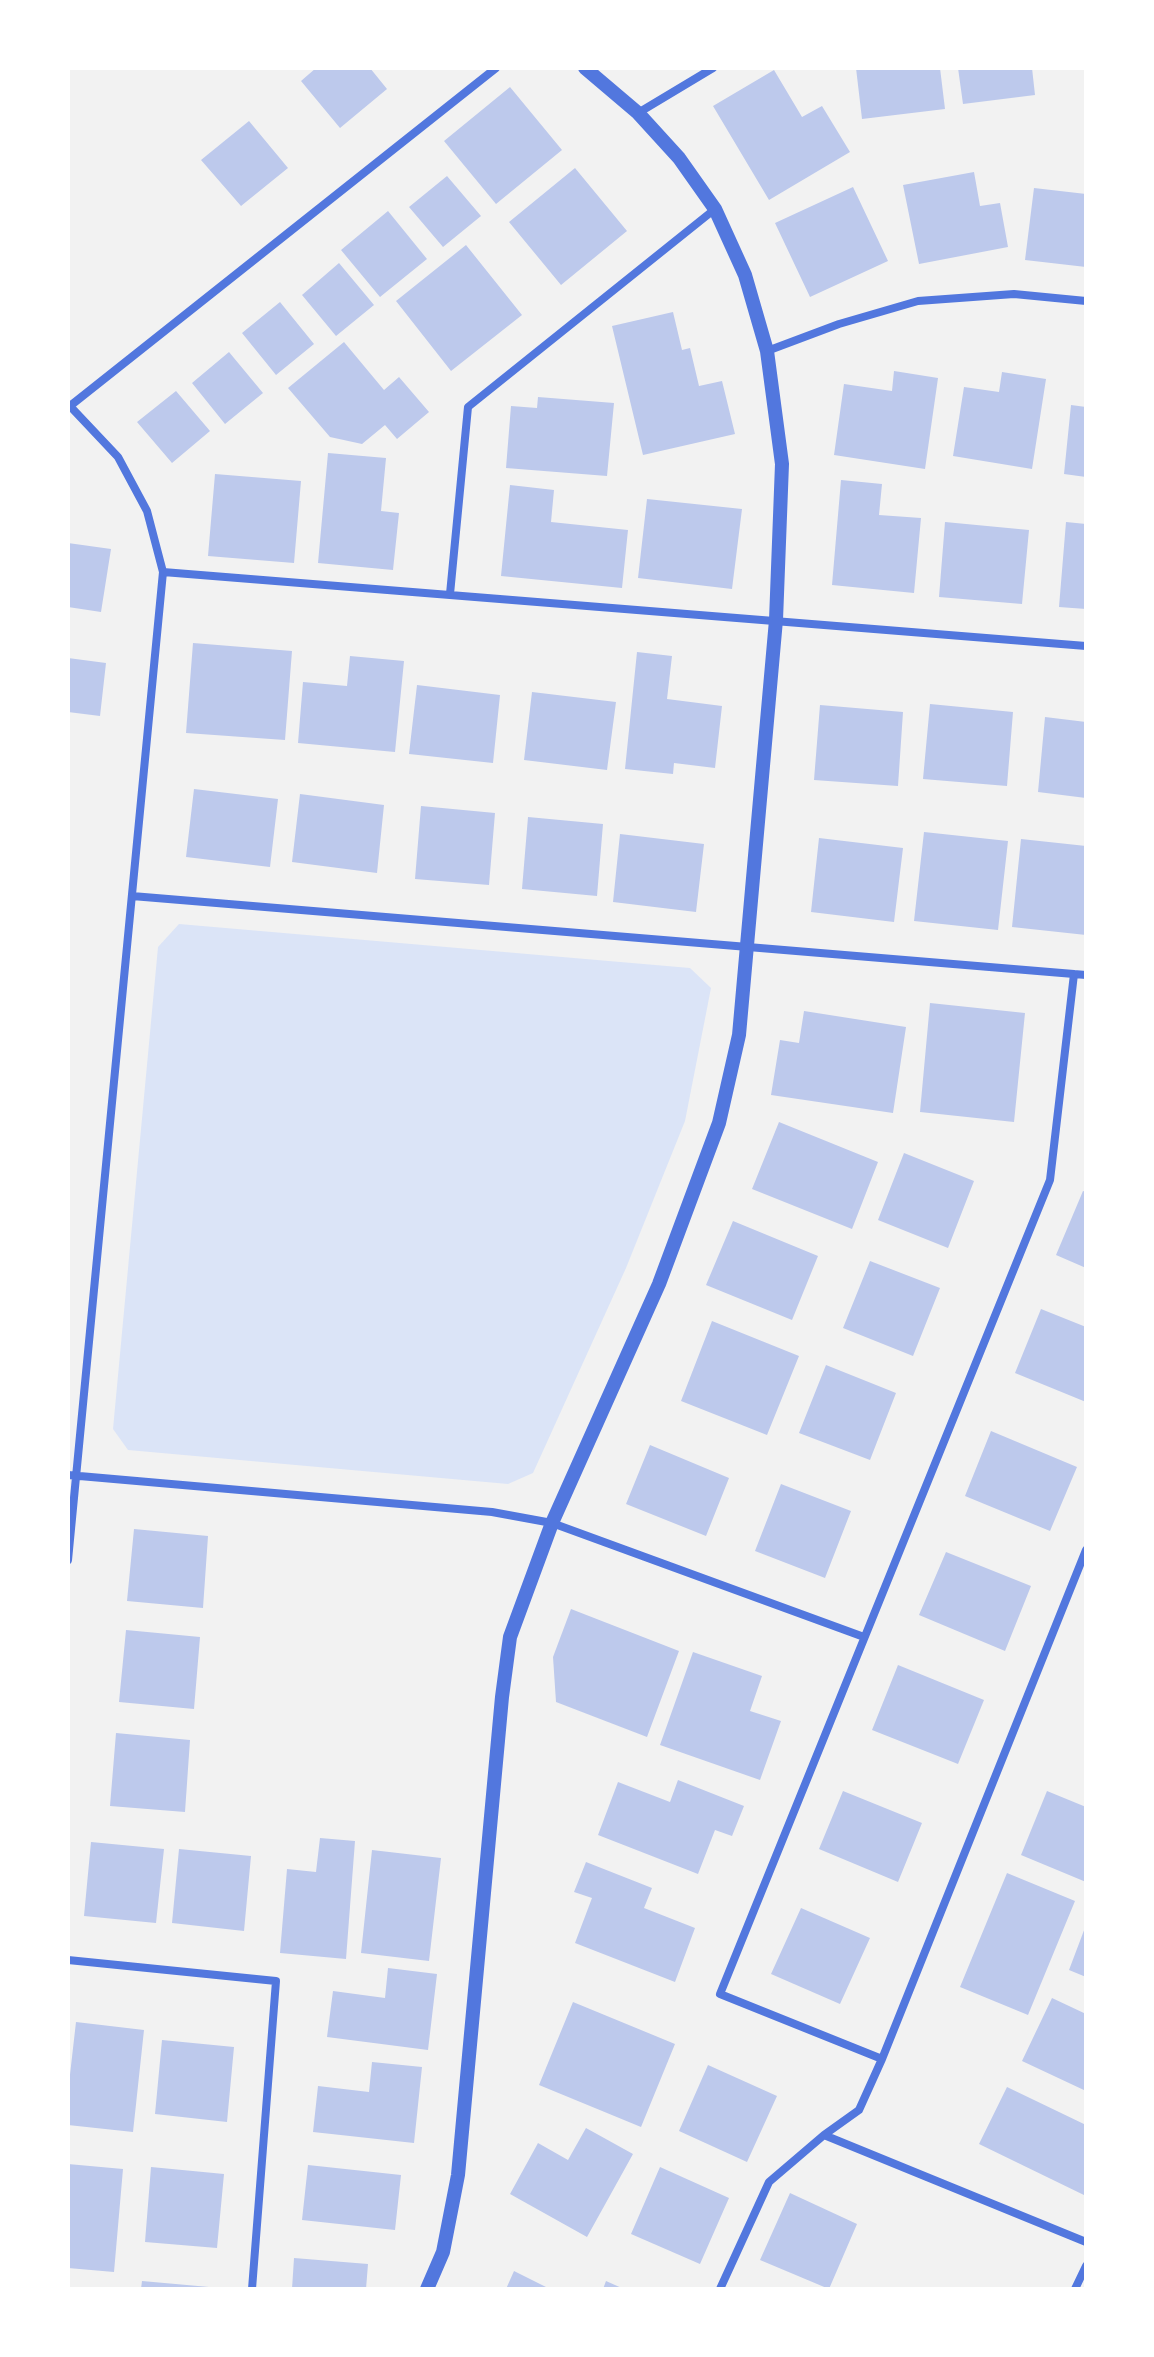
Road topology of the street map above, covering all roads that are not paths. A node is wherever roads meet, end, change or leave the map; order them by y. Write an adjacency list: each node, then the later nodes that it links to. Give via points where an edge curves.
1 (496, 68): 8 (street)
2 (585, 68): 4 (street)
3 (713, 68): 4 (street)
4 (638, 113): 5 (street)
5 (715, 209): 7 (street, via 745,275); 10 (street, via 468,407)
6 (1086, 301): 7 (street, via 1014,294 918,301)
7 (767, 351): 11 (street, via 782,464)
8 (69, 405): 9 (street, via 118,457 147,511)
9 (163, 572): 10 (street); 13 (street)
10 (450, 594): 11 (street)
11 (776, 620): 12 (street); 14 (street)
12 (1086, 646)
13 (132, 896): 14 (street); 17 (street)
14 (748, 946): 15 (street); 18 (street, via 739,1035 719,1123 659,1284)
15 (1074, 974): 16 (street); 21 (street, via 1050,1180)
16 (1086, 975)
17 (72, 1476): 18 (street, via 492,1512); 20 (street)
18 (552, 1523): 21 (street); 28 (street, via 510,1637 458,2175 443,2252)
19 (1086, 1550): 23 (street)
20 (68, 1560)
21 (864, 1637): 23 (street, via 720,1994)
22 (68, 1960): 27 (street, via 276,1981)
23 (882, 2059): 24 (street, via 859,2110)
24 (824, 2135): 25 (street); 29 (street, via 769,2182)
25 (1086, 2242)
26 (1086, 2266): 30 (street)
27 (252, 2289)
28 (427, 2289)
29 (720, 2289)
30 (1075, 2289)

